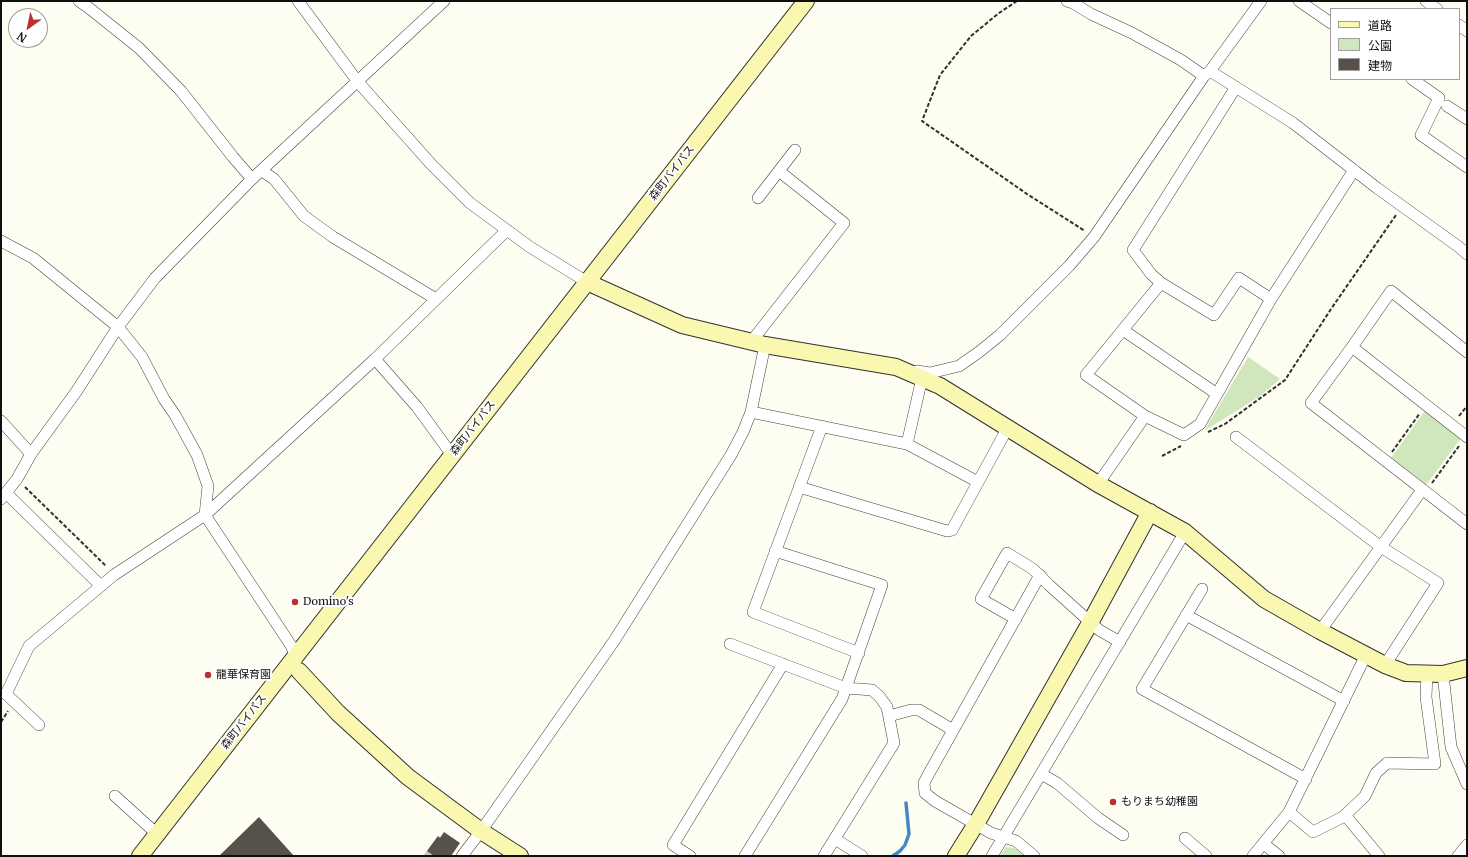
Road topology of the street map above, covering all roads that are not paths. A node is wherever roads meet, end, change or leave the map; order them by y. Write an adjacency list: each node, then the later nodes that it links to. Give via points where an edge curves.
1 (79, 1): 22 (street, via 139,48 181,91)
2 (298, 1): 13 (street)
3 (444, 1): 13 (street)
4 (806, 1): 27 (street, 森町バイパス)
5 (1067, 1): 11 (street)
6 (1261, 1): 11 (street)
7 (1299, 1): 10 (street)
8 (1426, 1): 9 (street)
9 (1436, 8)
10 (1330, 22)
11 (1207, 73): 14 (street); 37 (street, via 1094,237 1000,335 959,366 930,373)
12 (1413, 80): 18 (street, via 1439,98 1421,135)
13 (358, 82): 19 (street); 24 (street, via 470,204)
14 (1236, 87): 20 (street, via 1294,123); 28 (street, via 1133,250)
15 (1447, 106): 16 (street)
16 (1467, 119)
17 (795, 150): 21 (street)
18 (1467, 167)
19 (262, 170): 22 (street); 29 (street, via 274,179 304,216 327,233)
20 (1354, 170): 26 (street); 30 (street)
21 (779, 171): 23 (street); 33 (street, via 844,223)
22 (252, 179): 31 (street, via 155,278)
23 (758, 198)
24 (507, 230): 27 (street); 29 (street)
25 (1, 241): 31 (street, via 33,258)
26 (1467, 254)
27 (587, 282): 33 (street, via 682,325); 49 (street, 森町バイパス)
28 (1161, 283): 30 (street, via 1214,315 1238,278); 32 (street)
29 (436, 299): 36 (street)
30 (1271, 299): 39 (street)
31 (118, 327): 48 (street, via 76,392); 56 (street, via 142,357 197,455 208,486)
32 (1123, 330): 39 (street); 41 (street, via 1086,375)
33 (758, 343): 37 (street); 40 (street)
34 (1352, 347): 35 (street, via 1390,291); 45 (street); 53 (street, via 1311,403)
35 (1467, 352)
36 (375, 359): 49 (street, via 417,407); 56 (street)
37 (896, 367): 38 (street)
38 (922, 378): 44 (street, via 940,386); 47 (street)
39 (1217, 394): 41 (street, via 1200,424 1184,435)
40 (751, 412): 43 (street); 90 (street, via 731,455 618,635)
41 (1145, 416): 51 (street)
42 (1, 421): 48 (street)
43 (822, 426): 47 (street); 52 (street)
44 (1007, 429): 50 (street); 51 (street)
45 (1466, 436)
46 (1236, 437): 59 (street)
47 (907, 444): 50 (street)
48 (31, 454): 54 (street)
49 (452, 455): 72 (street, 森町バイパス)
50 (978, 482): 52 (street, via 952,530 947,531)
51 (1098, 484): 55 (street)
52 (799, 487): 60 (street)
53 (1424, 491): 57 (street); 59 (street)
54 (4, 496): 62 (street)
55 (1150, 512): 58 (street); 66 (street)
56 (206, 515): 62 (street); 72 (street, via 292,647)
57 (1467, 524)
58 (1185, 532): 67 (street, via 1264,599); 68 (street)
59 (1381, 547): 67 (street); 74 (street, via 1438,583)
60 (776, 551): 70 (street, via 753,612); 70 (street, via 882,585)
61 (1040, 576): 65 (street); 65 (street, via 1007,553 981,599); 66 (street)
62 (101, 586): 81 (street, via 29,646 6,694)
63 (1202, 589): 64 (street)
64 (1186, 615): 79 (street); 84 (street, via 1142,689)
65 (1016, 619): 82 (street)
66 (1090, 623): 68 (street); 89 (street)
67 (1320, 631): 71 (street)
68 (1120, 642): 83 (street)
69 (730, 644): 73 (street)
70 (858, 653): 78 (street)
71 (1366, 655): 74 (street); 79 (street)
72 (297, 664): 90 (street, via 338,713 408,777); 91 (street, 森町バイパス)
73 (783, 664): 78 (street); 101 (street, via 673,845)
74 (1385, 664): 76 (street, via 1406,672)
75 (1467, 668): 77 (street)
76 (1427, 673): 77 (street); 88 (street, via 1426,697 1435,764 1387,763 1376,773 1365,796)
77 (1443, 674): 85 (street, via 1452,747)
78 (846, 688): 80 (street, via 872,690 887,707); 102 (street, via 842,699)
79 (1344, 701): 84 (street)
80 (890, 716): 82 (street, via 919,710); 95 (street, via 894,743)
81 (39, 725)
82 (953, 730): 89 (street, via 926,777 924,789 935,801)
83 (1041, 774): 92 (street, via 1057,783 1098,818); 93 (street)
84 (1306, 779): 87 (street)
85 (1467, 784)
86 (115, 796): 91 (street)
87 (1289, 812): 88 (street, via 1313,832); 96 (street)
88 (1345, 815): 111 (street)
89 (976, 824): 93 (street); 105 (street)
90 (481, 831): 99 (street); 100 (street)
91 (157, 834): 98 (street, 森町バイパス)
92 (1123, 835)
93 (1004, 837): 106 (street); 107 (street, via 1016,841)
94 (1185, 838): 108 (street)
95 (835, 839): 103 (street); 104 (street)
96 (1264, 844): 109 (street); 110 (street)
97 (1467, 845): 112 (street)
98 (140, 856)
99 (462, 856)
100 (520, 856)
101 (690, 856)
102 (745, 856)
103 (824, 856)
104 (862, 856)
105 (956, 856)
106 (992, 856)
107 (1034, 856)
108 (1206, 856)
109 (1254, 856)
110 (1279, 856)
111 (1379, 856)
112 (1458, 856)

